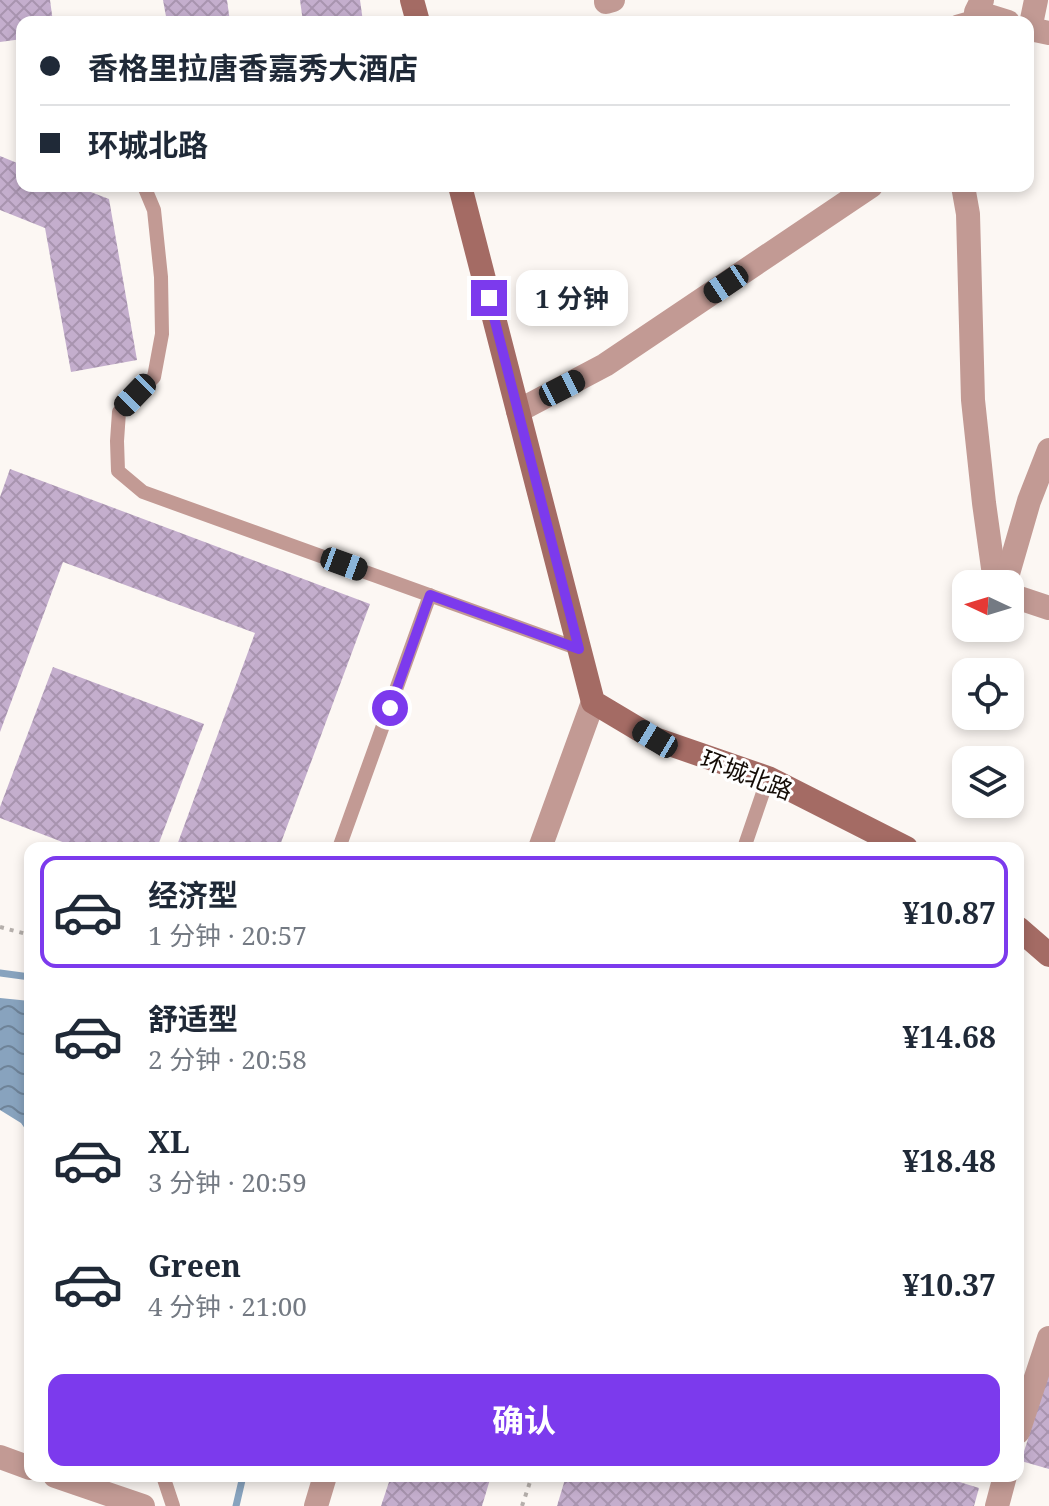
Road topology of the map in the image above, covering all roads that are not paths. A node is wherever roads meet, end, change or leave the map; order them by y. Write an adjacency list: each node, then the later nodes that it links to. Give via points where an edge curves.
1 (606, 0): 2 (street)
2 (613, 0)
3 (146, 192): 11 (lane, via 154,210 162,334 154,377 119,412 118,471 143,492)
4 (462, 192): 7 (street)
5 (862, 192): 7 (street, via 605,365)
6 (964, 192): 9 (street, via 973,400)
7 (518, 411): 14 (street)
8 (1049, 450): 10 (street)
9 (993, 570)
10 (1007, 570)
11 (430, 595): 14 (lane); 17 (lane)
12 (1024, 600): 13 (street)
13 (1049, 608)
14 (579, 649): 15 (street)
15 (593, 702): 16 (street, 环城北路, via 655,739); 18 (street)
16 (768, 778): 19 (lane); 20 (street, 环城北路)
17 (341, 842)
18 (542, 842)
19 (746, 842)
20 (894, 842)
21 (1024, 933): 22 (street)
22 (1049, 955)
23 (1049, 1338): 24 (street)
24 (1024, 1414)
25 (0, 1457): 26 (street)
26 (24, 1466)
27 (73, 1482): 31 (street)
28 (165, 1482): 32 (lane)
29 (323, 1482): 33 (street)
30 (1003, 1482): 34 (street)
31 (143, 1506)
32 (173, 1506)
33 (316, 1506)
34 (997, 1506)

